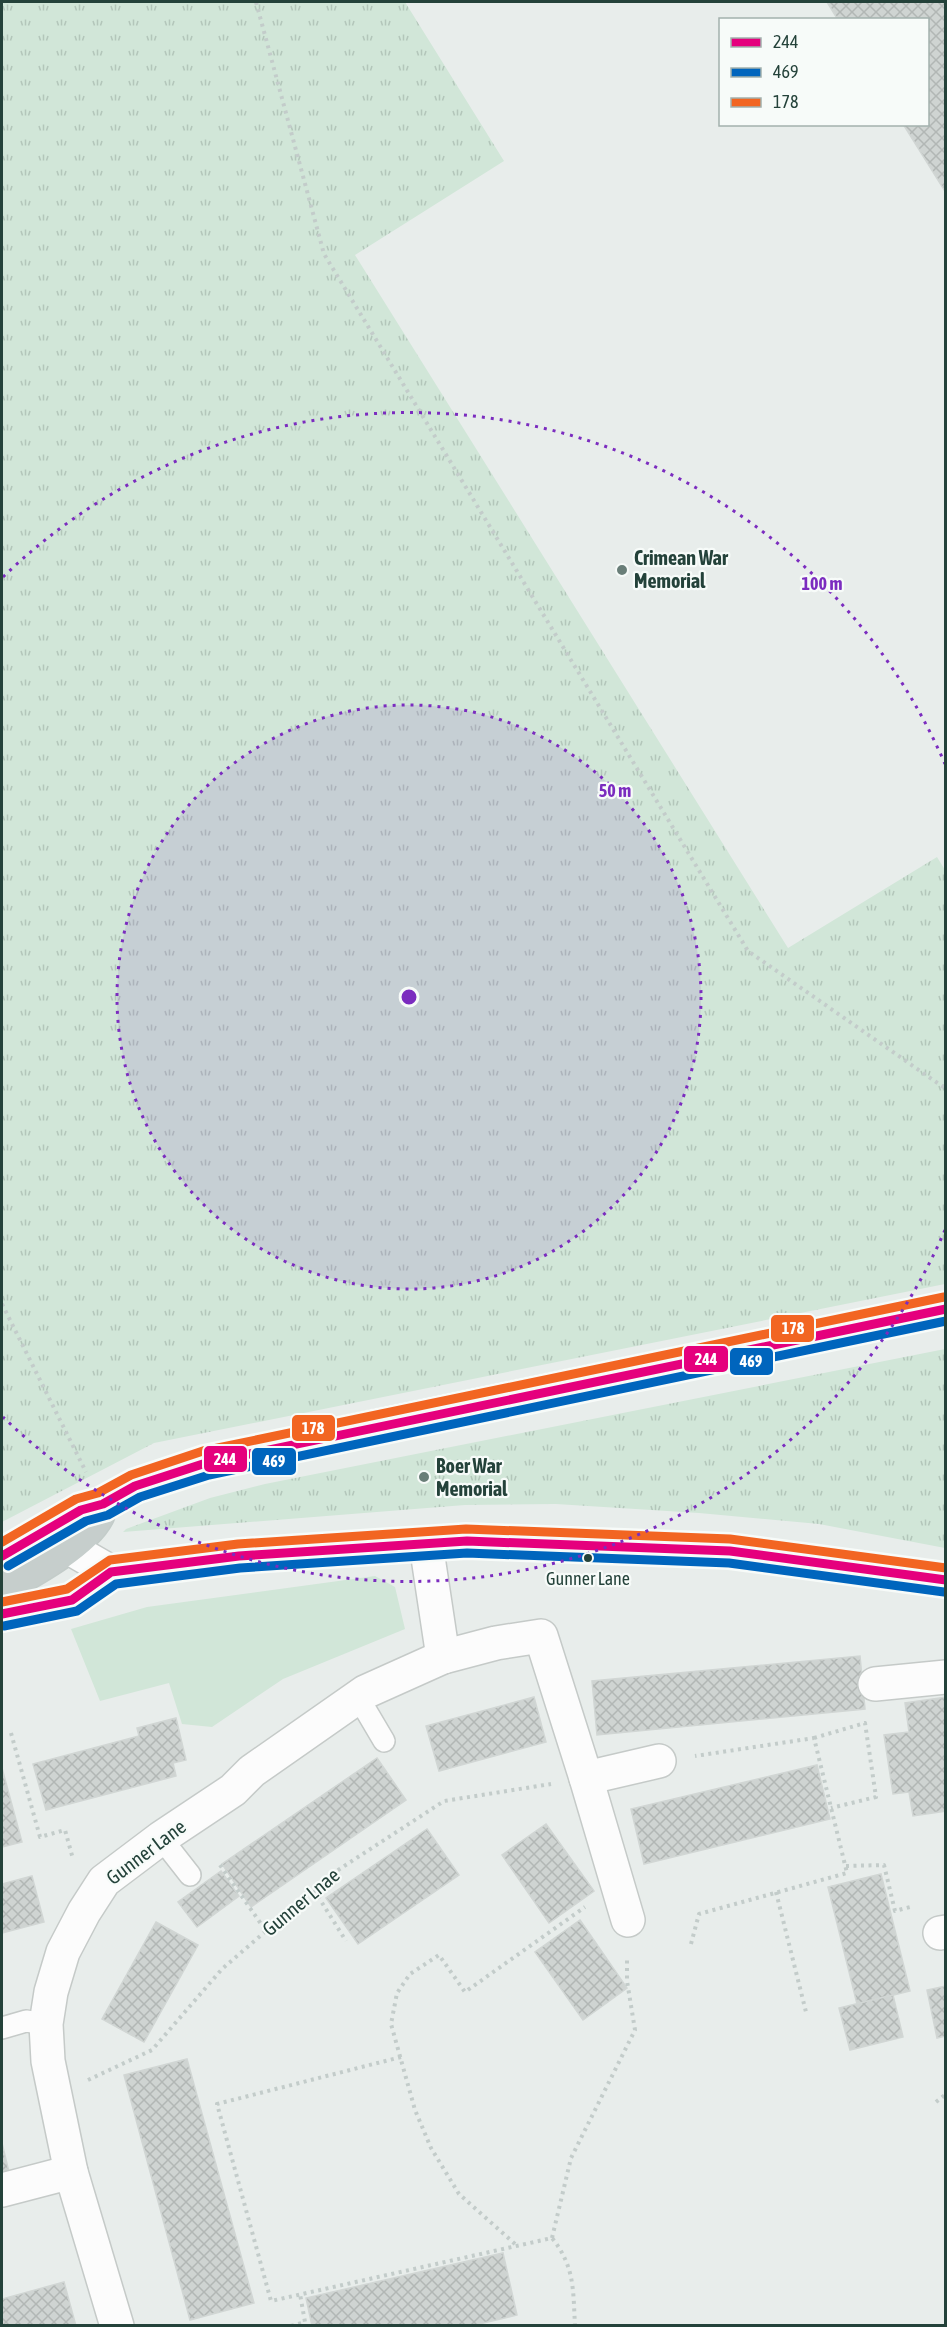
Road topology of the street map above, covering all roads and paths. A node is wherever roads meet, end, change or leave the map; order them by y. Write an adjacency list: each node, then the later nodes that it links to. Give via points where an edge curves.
1 (256, 2): 2 (path, via 324,254 748,951)
2 (945, 1089)
3 (2, 1304): 5 (path)
4 (945, 1309): 6 (highway, via 206,1463 135,1486 103,1504 93,1524)
5 (88, 1475)
6 (62, 1534): 8 (highway); 9 (street, via 78,1553); 11 (highway, via 50,1559)
7 (426, 1544): 9 (street, via 239,1556); 10 (street, via 467,1541 730,1551); 13 (street)
8 (2, 1556)
9 (111, 1572): 12 (lane, via 72,1600)
10 (945, 1580)
11 (2, 1587)
12 (2, 1614)
13 (443, 1657): 16 (street, Gunner Lane); 21 (street, Gunner Lane, via 541,1636)
14 (945, 1677): 15 (street)
15 (875, 1684)
16 (358, 1697): 19 (lane); 23 (street, Gunner Lane)
17 (11, 1733): 30 (path, via 40,1837 65,1830 80,1881)
18 (814, 1738): 20 (path); 22 (path); 22 (path, via 865,1723 876,1797)
19 (384, 1741)
20 (659, 1761): 21 (street)
21 (586, 1778): 27 (street, Gunner Lane); 28 (path, Gunner Lnae, via 444,1802 332,1874)
22 (831, 1808): 25 (path)
23 (189, 1820): 24 (street, Gunner Lane); 33 (path)
24 (161, 1838): 26 (lane); 30 (street, Gunner Lane, via 104,1881)
25 (846, 1866): 29 (path, via 847,1873); 32 (path, via 884,1866 895,1911 915,1906)
26 (190, 1875)
27 (617, 1885): 31 (street, Gunner Lane); 39 (path, via 465,1992 439,1955 410,1974 398,1993 391,2024)
28 (314, 1890): 33 (path, Gunner Lnae); 34 (path)
29 (777, 1892): 35 (path, via 699,1914); 36 (path)
30 (96, 1894): 37 (street, Gunner Lane, via 63,1952)
31 (628, 1920): 45 (path, via 627,1981 634,2030 571,2158)
32 (937, 1925)
33 (266, 1931): 41 (path, Gunner Lnae, via 222,1969 152,2050)
34 (346, 1941)
35 (691, 1944)
36 (806, 2012)
37 (46, 2024): 38 (lane, via 26,2021); 41 (street, Gunner Lane)
38 (2, 2028)
39 (401, 2056): 46 (path, via 415,2110 431,2148 459,2194); 47 (path, via 217,2104 271,2301)
40 (945, 2094): 42 (path)
41 (54, 2096): 43 (street, Gunner Lane)
42 (936, 2102)
43 (71, 2172): 44 (street); 48 (street, Gunner Lane)
44 (2, 2190)
45 (552, 2238): 46 (path); 50 (path, via 573,2274)
46 (516, 2245): 47 (path)
47 (300, 2294): 49 (path, via 305,2322)
48 (117, 2325)
49 (291, 2325)
50 (575, 2325)

